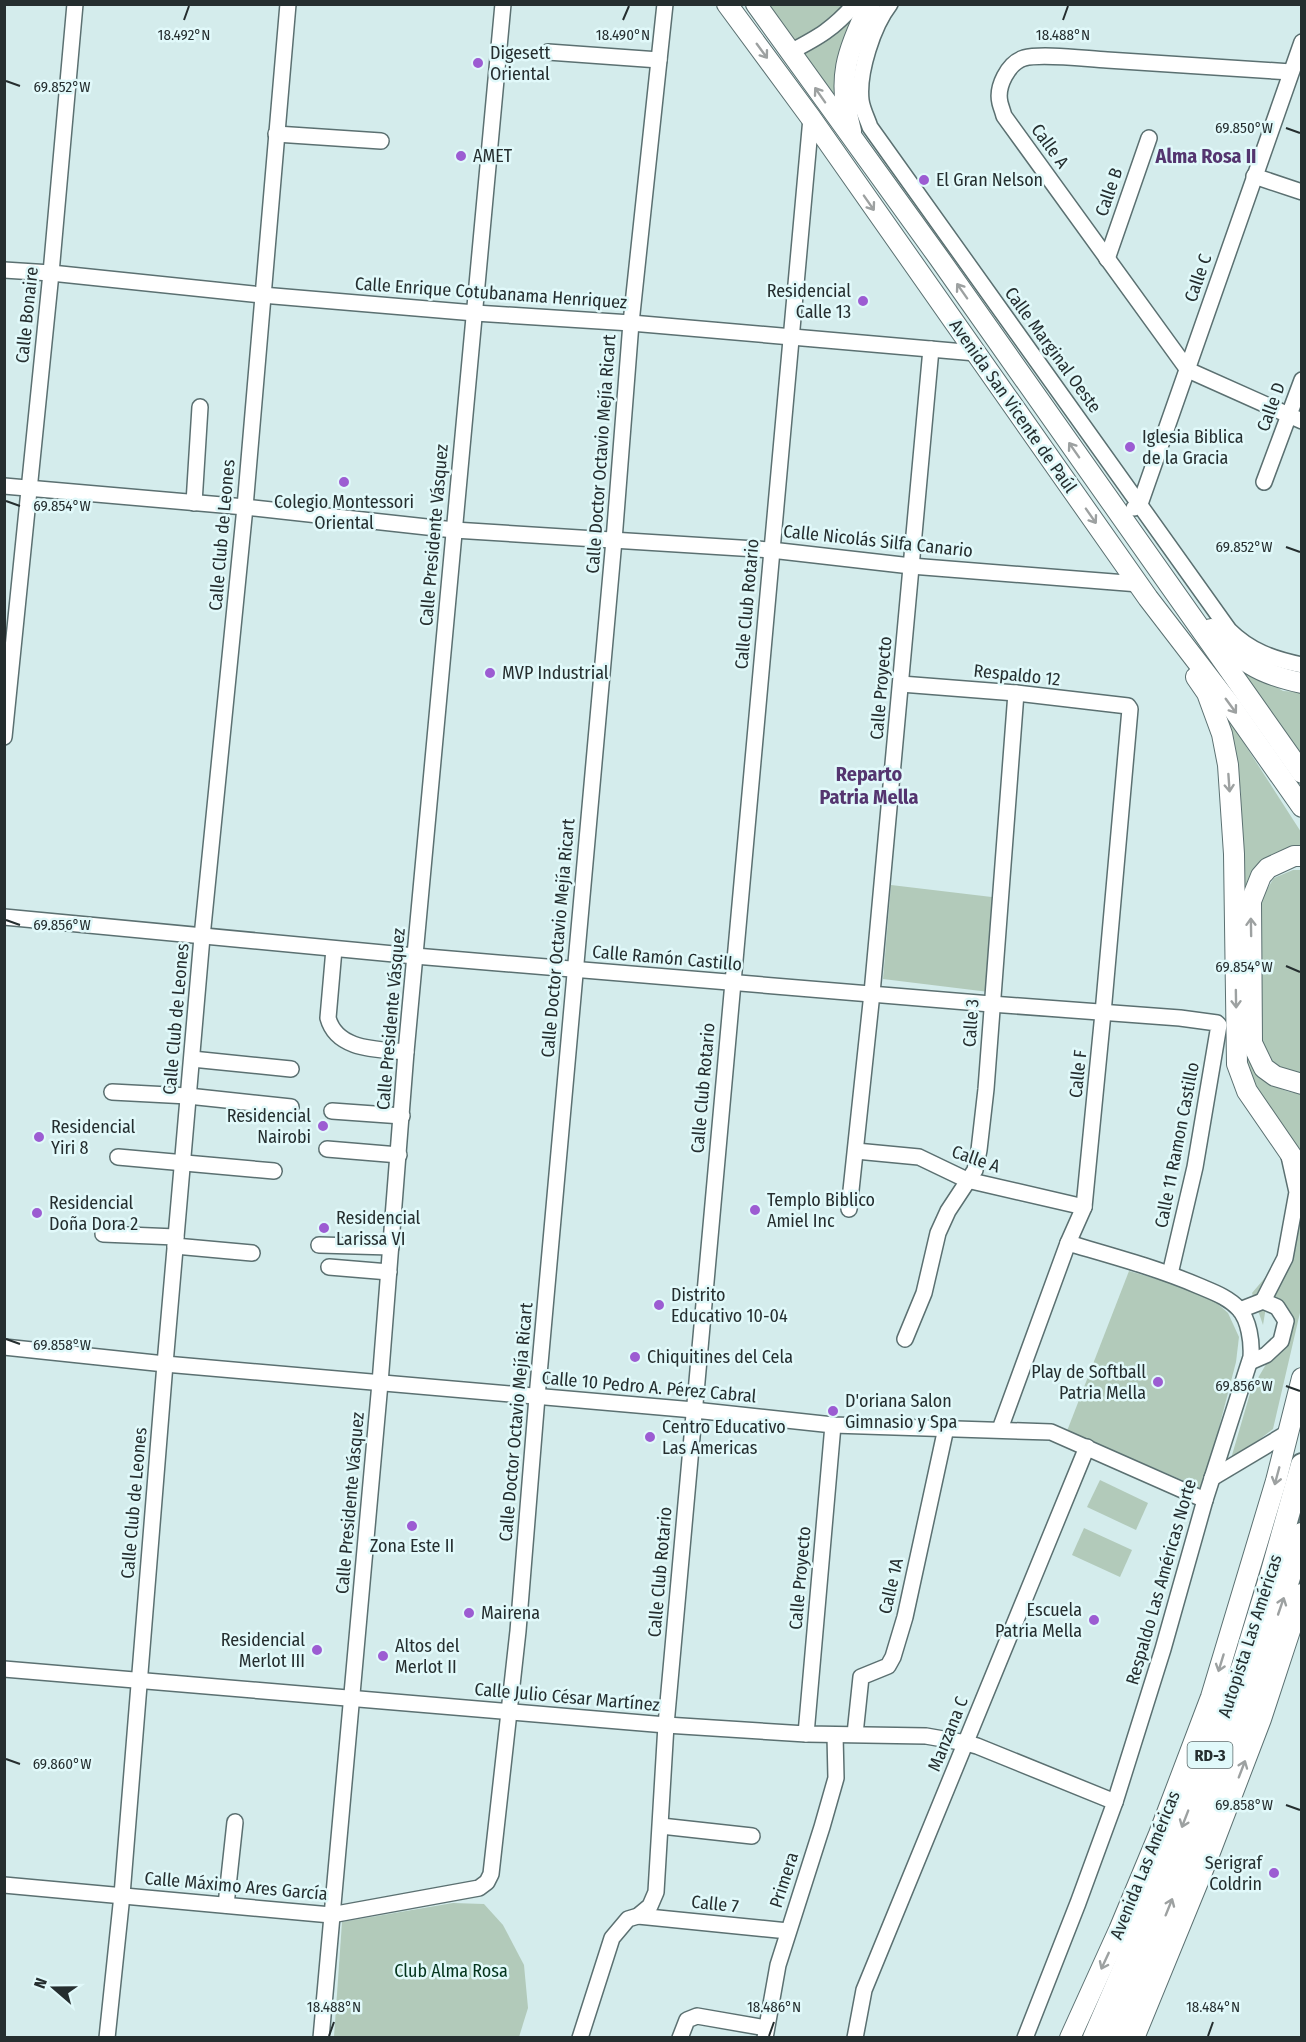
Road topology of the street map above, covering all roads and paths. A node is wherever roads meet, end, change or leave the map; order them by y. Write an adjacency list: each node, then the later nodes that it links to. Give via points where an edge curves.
1 (75, 4): 25 (street, Calle Bonaire)
2 (288, 4): 15 (street, Calle Club de Leones)
3 (503, 4): 27 (street, Calle Presidente Vásquez)
4 (665, 4): 12 (street, Calle Doctor Octavio Mejía Ricart)
5 (727, 4): 14 (main road, Avenida San Vicente de Paúl, one-way to 14)
6 (756, 4): 11 (main road, Avenida San Vicente de Paúl)
7 (855, 4): 11 (street, via 823,35)
8 (882, 6): 18 (main road, via 853,37 843,80); 21 (street, Calle Marginal Oeste, via 862,76 861,101 870,127)
9 (1302, 42): 13 (street, Calle C)
10 (548, 52): 12 (street)
11 (790, 52): 18 (main road, Avenida San Vicente de Paúl, one-way to 11)
12 (659, 60): 28 (street, Calle Doctor Octavio Mejía Ricart)
13 (1291, 72): 19 (street, Calle C); 23 (street, Calle A, via 1082,58 1024,58 1014,64 1000,88 1004,116)
14 (811, 118): 29 (street, Calle Club Rotario); 31 (main road, Avenida San Vicente de Paúl, one-way to 31)
15 (276, 134): 17 (street); 26 (street, Calle Club de Leones)
16 (1149, 138): 23 (street, Calle B)
17 (381, 141)
18 (854, 142): 22 (main road, Avenida San Vicente de Paúl)
19 (1254, 176): 20 (street); 32 (street, Calle C)
20 (1302, 192)
21 (956, 248): 22 (street); 40 (street, Calle Marginal Oeste)
22 (939, 258): 42 (main road, Avenida San Vicente de Paúl, one-way to 22)
23 (1107, 260): 32 (street, Calle A)
24 (4, 270): 25 (street, Calle Enrique Cotubanama Henriquez)
25 (51, 273): 26 (street, Calle Enrique Cotubanama Henriquez); 38 (street, Calle Bonaire)
26 (262, 295): 27 (street, Calle Enrique Cotubanama Henriquez); 41 (street, Calle Club de Leones)
27 (475, 313): 28 (street, Calle Enrique Cotubanama Henriquez); 43 (street, Calle Presidente Vásquez)
28 (631, 323): 29 (street, Calle Enrique Cotubanama Henriquez); 44 (street, Calle Doctor Octavio Mejía Ricart)
29 (790, 337): 30 (street, Calle Enrique Cotubanama Henriquez); 45 (street, Calle Club Rotario)
30 (931, 349): 31 (street, Calle Enrique Cotubanama Henriquez); 46 (street, Calle Proyecto)
31 (976, 353): 48 (main road, Avenida San Vicente de Paúl, one-way to 48)
32 (1188, 370): 35 (street, Calle A); 40 (street, Calle C)
33 (1302, 380): 35 (street, Calle D)
34 (200, 407): 39 (street)
35 (1295, 418): 36 (street, Calle D)
36 (1264, 482)
37 (4, 486): 38 (street, Calle Nicolás Silfa Canario)
38 (28, 488): 39 (street, Calle Nicolás Silfa Canario); 49 (street, Calle Bonaire)
39 (194, 503): 41 (street, Calle Nicolás Silfa Canario)
40 (1140, 504): 42 (street); 50 (street, Calle Marginal Oeste, via 1229,630 1261,654)
41 (245, 507): 43 (street, Calle Nicolás Silfa Canario); 60 (street, Calle Club de Leones)
42 (1121, 516): 47 (main road, Avenida San Vicente de Paúl)
43 (454, 530): 44 (street, Calle Nicolás Silfa Canario); 62 (street, Calle Presidente Vásquez)
44 (614, 540): 45 (street, Calle Nicolás Silfa Canario); 63 (street, Calle Doctor Octavio Mejía Ricart)
45 (771, 550): 46 (street, Calle Nicolás Silfa Canario); 64 (street, Calle Club Rotario)
46 (911, 566): 48 (street, Calle Nicolás Silfa Canario); 52 (street, Calle Proyecto)
47 (1167, 584): 51 (main road, via 1240,658 1256,669); 56 (main road, Avenida San Vicente de Paúl)
48 (1143, 591): 57 (main road, Avenida San Vicente de Paúl, one-way to 57); 78 (main road, one-way to 78, via 1207,693 1222,734 1234,854 1237,1064 1247,1091)
49 (9, 653): 55 (street, Calle Bonaire)
50 (1302, 665)
51 (1302, 683)
52 (901, 684): 53 (street, Respaldo 12); 65 (street, Calle Proyecto)
53 (1016, 693): 54 (street, Respaldo 12); 66 (street, Calle 3)
54 (1129, 707): 67 (street, Calle F)
55 (4, 737)
56 (1302, 773)
57 (1302, 807)
58 (1302, 856): 72 (main road, one-way to 58, via 1275,1076 1264,1068 1252,1043 1251,901 1268,868)
59 (4, 917): 60 (street, Calle Ramón Castillo)
60 (202, 937): 61 (street, Calle Ramón Castillo); 70 (street, Calle Club de Leones)
61 (334, 949): 62 (street, Calle Ramón Castillo); 69 (street, via 328,1018 335,1034 352,1045)
62 (415, 956): 63 (street, Calle Ramón Castillo); 69 (street, Calle Presidente Vásquez)
63 (575, 969): 64 (street, Calle Ramón Castillo); 106 (street, Calle Doctor Octavio Mejía Ricart)
64 (732, 983): 65 (street, Calle Ramón Castillo); 107 (street, Calle Club Rotario)
65 (872, 993): 66 (street, Calle Ramón Castillo); 80 (street, Calle Proyecto)
66 (992, 1004): 67 (street, Calle Ramón Castillo); 86 (street, Calle 3, via 979,1150 975,1170)
67 (1103, 1013): 68 (street, Calle Ramón Castillo); 87 (street, Calle F)
68 (1218, 1024): 97 (street, Calle 11 Ramon Castillo, via 1195,1167)
69 (406, 1052): 77 (street, Calle Presidente Vásquez)
70 (192, 1059): 71 (street); 74 (street, Calle Club de Leones)
71 (291, 1069)
72 (1302, 1084)
73 (112, 1092): 74 (street)
74 (188, 1096): 75 (street); 83 (street, Calle Club de Leones)
75 (291, 1107)
76 (332, 1111): 77 (street)
77 (402, 1116): 81 (street, Calle Presidente Vásquez)
78 (1287, 1148): 84 (main road); 98 (street, via 1297,1192 1285,1258)
79 (327, 1149): 81 (street)
80 (856, 1151): 86 (street, Calle A, via 919,1157); 88 (street, Calle Proyecto)
81 (399, 1155): 93 (street, Calle Presidente Vásquez)
82 (118, 1157): 83 (street)
83 (183, 1163): 85 (street); 90 (street, Calle Club de Leones)
84 (1302, 1171)
85 (274, 1172)
86 (967, 1180): 87 (street, Calle A); 100 (street, Calle 3, via 938,1233 924,1293)
87 (1084, 1207): 91 (street, Calle F)
88 (849, 1209)
89 (103, 1234): 90 (street)
90 (176, 1242): 94 (street); 103 (street, Calle Club de Leones)
91 (1068, 1243): 97 (street); 110 (street, Calle F)
92 (319, 1245): 93 (street)
93 (391, 1247): 96 (street, Calle Presidente Vásquez)
94 (252, 1253)
95 (328, 1267): 96 (street)
96 (389, 1272): 105 (street, Calle Presidente Vásquez)
97 (1170, 1274): 99 (street, via 1224,1297)
98 (1263, 1301): 99 (street); 102 (street, via 1277,1307 1286,1321 1281,1341 1266,1355)
99 (1240, 1310): 102 (street, Respaldo Las Américas Norte, via 1252,1350)
100 (905, 1339)
101 (4, 1347): 103 (street, Calle 10 Pedro A. Pérez Cabral)
102 (1250, 1362): 114 (street, Respaldo Las Américas Norte)
103 (165, 1364): 105 (street, Calle 10 Pedro A. Pérez Cabral); 119 (street, Calle Club de Leones)
104 (1302, 1378): 111 (main road, Avenida Las Américas)
105 (380, 1383): 106 (street, Calle 10 Pedro A. Pérez Cabral); 120 (street, Calle Presidente Vásquez)
106 (537, 1396): 107 (street, Calle 10 Pedro A. Pérez Cabral); 121 (street, Calle Doctor Octavio Mejía Ricart)
107 (694, 1410): 108 (street, Calle 10 Pedro A. Pérez Cabral); 122 (street, Calle Club Rotario)
108 (833, 1425): 109 (street, Calle 10 Pedro A. Pérez Cabral); 123 (street, Calle Proyecto)
109 (946, 1428): 110 (street, Calle 10 Pedro A. Pérez Cabral); 124 (street, Calle 1A, via 893,1657 888,1666 861,1677)
110 (1000, 1429): 112 (street, Calle 10 Pedro A. Pérez Cabral, via 1051,1432)
111 (1289, 1432): 114 (street); 145 (main road, Avenida Las Américas, one-way to 145, via 1211,1697 1159,1834)
112 (1087, 1447): 115 (street, Calle 10 Pedro A. Pérez Cabral); 126 (street, Manzana C)
113 (1302, 1465): 146 (highway, Autopista Las Américas / RD-3, one-way to 146, via 1243,1666 1151,1906)
114 (1212, 1478): 115 (street, Respaldo Las Américas Norte)
115 (1204, 1500): 127 (street, Respaldo Las Américas Norte)
116 (1302, 1534): 147 (highway, Autopista Las Américas / RD-3, one-way to 116, via 1142,1975 1234,1744)
117 (1300, 1602): 148 (main road, one-way to 117, via 1261,1719)
118 (4, 1669): 119 (street, Calle Julio César Martínez)
119 (139, 1681): 120 (street, Calle Julio César Martínez); 133 (street, Calle Club de Leones)
120 (352, 1698): 121 (street, Calle Julio César Martínez); 135 (street, Calle Presidente Vásquez)
121 (509, 1713): 122 (street, Calle Julio César Martínez); 131 (street, Calle Doctor Octavio Mejía Ricart)
122 (666, 1725): 123 (street, Calle Julio César Martínez); 129 (street, Calle Club Rotario)
123 (806, 1734): 125 (street, Calle Julio César Martínez)
124 (855, 1734): 125 (street, Calle Julio César Martínez); 126 (street, Calle Julio César Martínez, via 926,1736)
125 (835, 1735): 137 (street, Primera, via 836,1778)
126 (966, 1743): 127 (street, Calle Julio César Martínez); 143 (street, Manzana C, via 864,1990)
127 (1115, 1802): 144 (street, Respaldo Las Américas Norte)
128 (235, 1822): 134 (street)
129 (661, 1826): 130 (street); 136 (street, Calle Club Rotario, via 656,1892 650,1906)
130 (752, 1836)
131 (491, 1874): 135 (street, Calle Máximo Ares García, via 479,1888)
132 (4, 1886): 133 (street, Calle Máximo Ares García)
133 (122, 1895): 134 (street, Calle Máximo Ares García); 139 (street, Calle Club de Leones)
134 (226, 1905): 135 (street, Calle Máximo Ares García)
135 (331, 1915): 140 (street, Calle Presidente Vásquez)
136 (639, 1916): 137 (street, Calle 7); 141 (street, Calle Club Rotario, via 628,1919 612,1938)
137 (788, 1931): 138 (street, Primera)
138 (766, 2033): 142 (street, via 694,2016 687,2020)
139 (107, 2037)
140 (321, 2037)
141 (580, 2037)
142 (680, 2037)
143 (855, 2037)
144 (1024, 2037)
145 (1070, 2037)
146 (1094, 2037)
147 (1113, 2037)
148 (1134, 2037)

